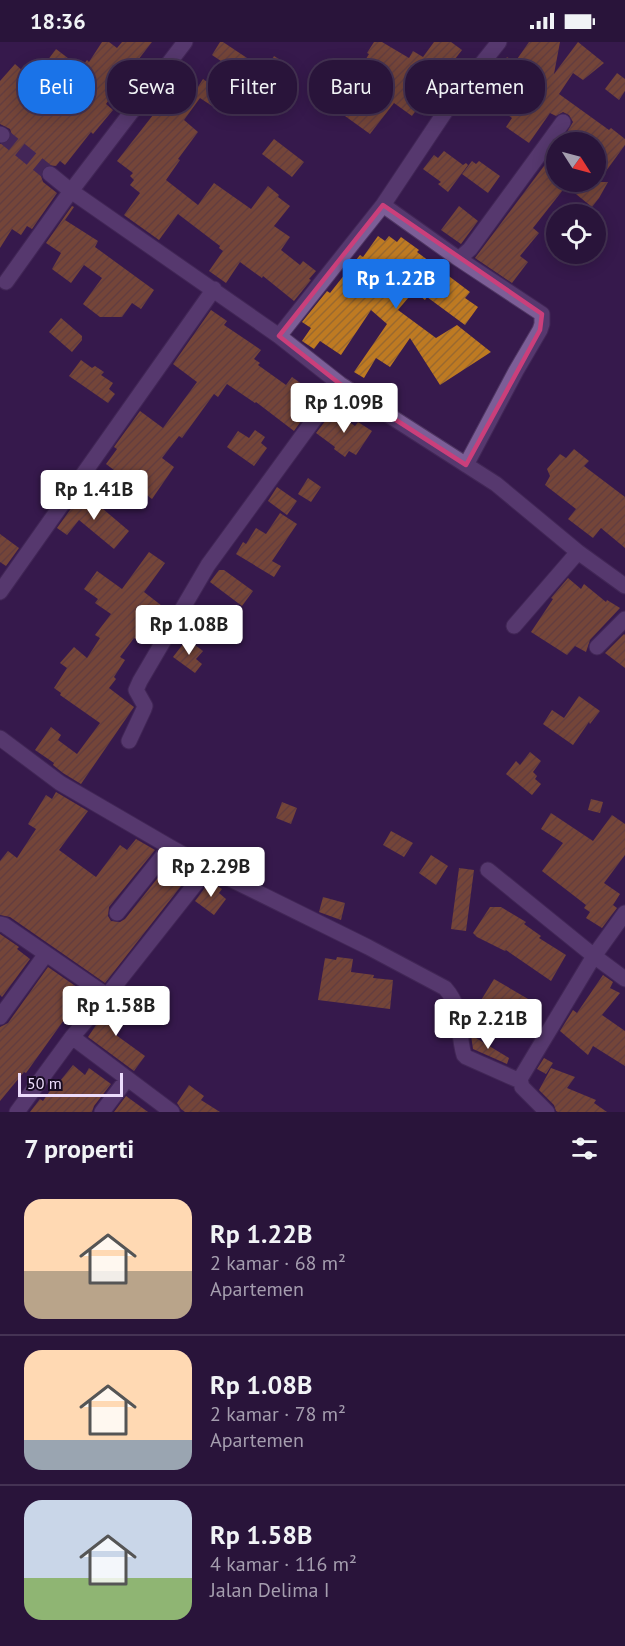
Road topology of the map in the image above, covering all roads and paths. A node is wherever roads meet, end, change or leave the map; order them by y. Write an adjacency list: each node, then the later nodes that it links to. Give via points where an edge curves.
1 (186, 42): 5 (street)
2 (499, 42): 6 (street, via 455,97)
3 (563, 122): 7 (street, via 470,249)
4 (50, 174): 5 (street)
5 (71, 191): 8 (street); 9 (street)
6 (383, 205): 7 (street); 10 (street)
7 (456, 257): 12 (street, via 542,314 540,330)
8 (6, 282)
9 (214, 289): 10 (street); 15 (street)
10 (279, 336): 11 (street)
11 (340, 384): 12 (street); 20 (street, via 196,585 136,690 144,709)
12 (466, 465): 13 (street, via 496,484)
13 (578, 552): 14 (street); 17 (street)
14 (625, 586)
15 (0, 592)
16 (625, 620): 18 (street)
17 (514, 626)
18 (597, 647)
19 (0, 738): 21 (street, via 60,783)
20 (129, 741)
21 (170, 847): 22 (street); 24 (street)
22 (208, 868): 30 (street); 34 (street, via 445,988 459,1011 464,1055)
23 (488, 870): 28 (street)
24 (117, 913)
25 (625, 913): 28 (street)
26 (0, 924): 27 (street)
27 (46, 954): 30 (street, via 103,993); 31 (street)
28 (594, 956): 29 (street); 34 (street, via 520,1078)
29 (625, 979)
30 (102, 1002): 32 (street)
31 (0, 1017)
32 (72, 1037): 33 (street); 35 (street)
33 (127, 1079): 36 (street); 37 (street)
34 (521, 1084): 38 (street)
35 (17, 1112)
36 (102, 1112)
37 (172, 1112)
38 (547, 1112)

